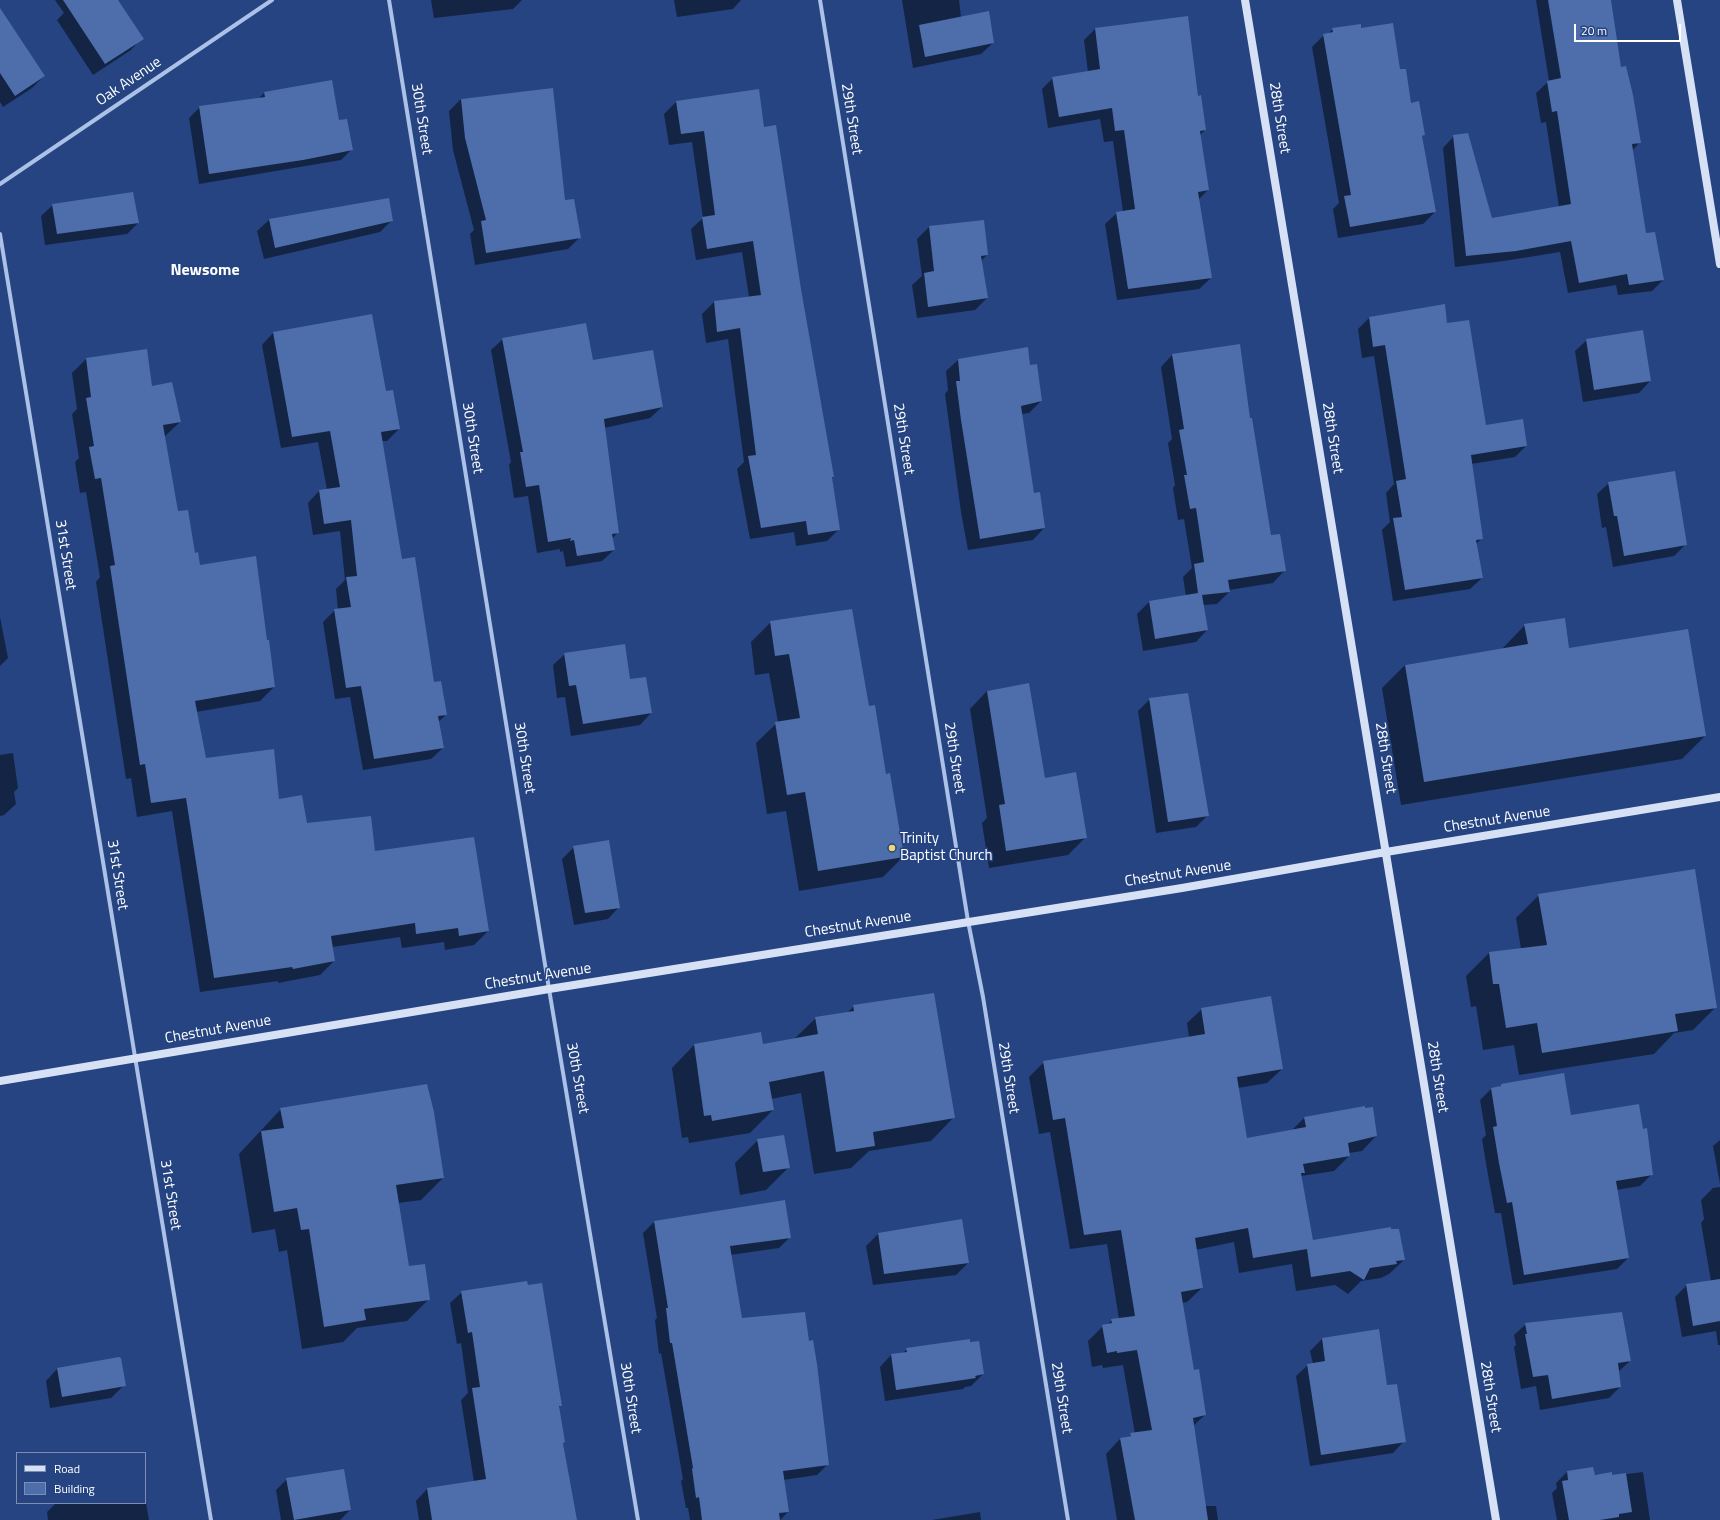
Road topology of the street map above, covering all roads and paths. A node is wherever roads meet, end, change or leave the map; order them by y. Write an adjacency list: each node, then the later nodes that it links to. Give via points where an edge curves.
1 (272, 0): 6 (street, Oak Avenue)
2 (389, 0): 12 (street, 30th Street)
3 (820, 0): 11 (street, 29th Street)
4 (1245, 0): 10 (main road, 28th Street)
5 (1677, 0): 8 (main road)
6 (0, 184)
7 (0, 234): 13 (street, 31st Street)
8 (1720, 264)
9 (1720, 797): 10 (main road, Chestnut Avenue)
10 (1386, 852): 11 (main road, Chestnut Avenue, via 1182,888); 18 (main road, 28th Street)
11 (968, 921): 12 (main road, Chestnut Avenue); 17 (street, 29th Street)
12 (549, 988): 13 (main road, Chestnut Avenue); 16 (street, 30th Street)
13 (135, 1059): 14 (main road, Chestnut Avenue); 15 (street, 31st Street)
14 (0, 1081)
15 (211, 1520)
16 (638, 1520)
17 (1068, 1520)
18 (1496, 1520)

